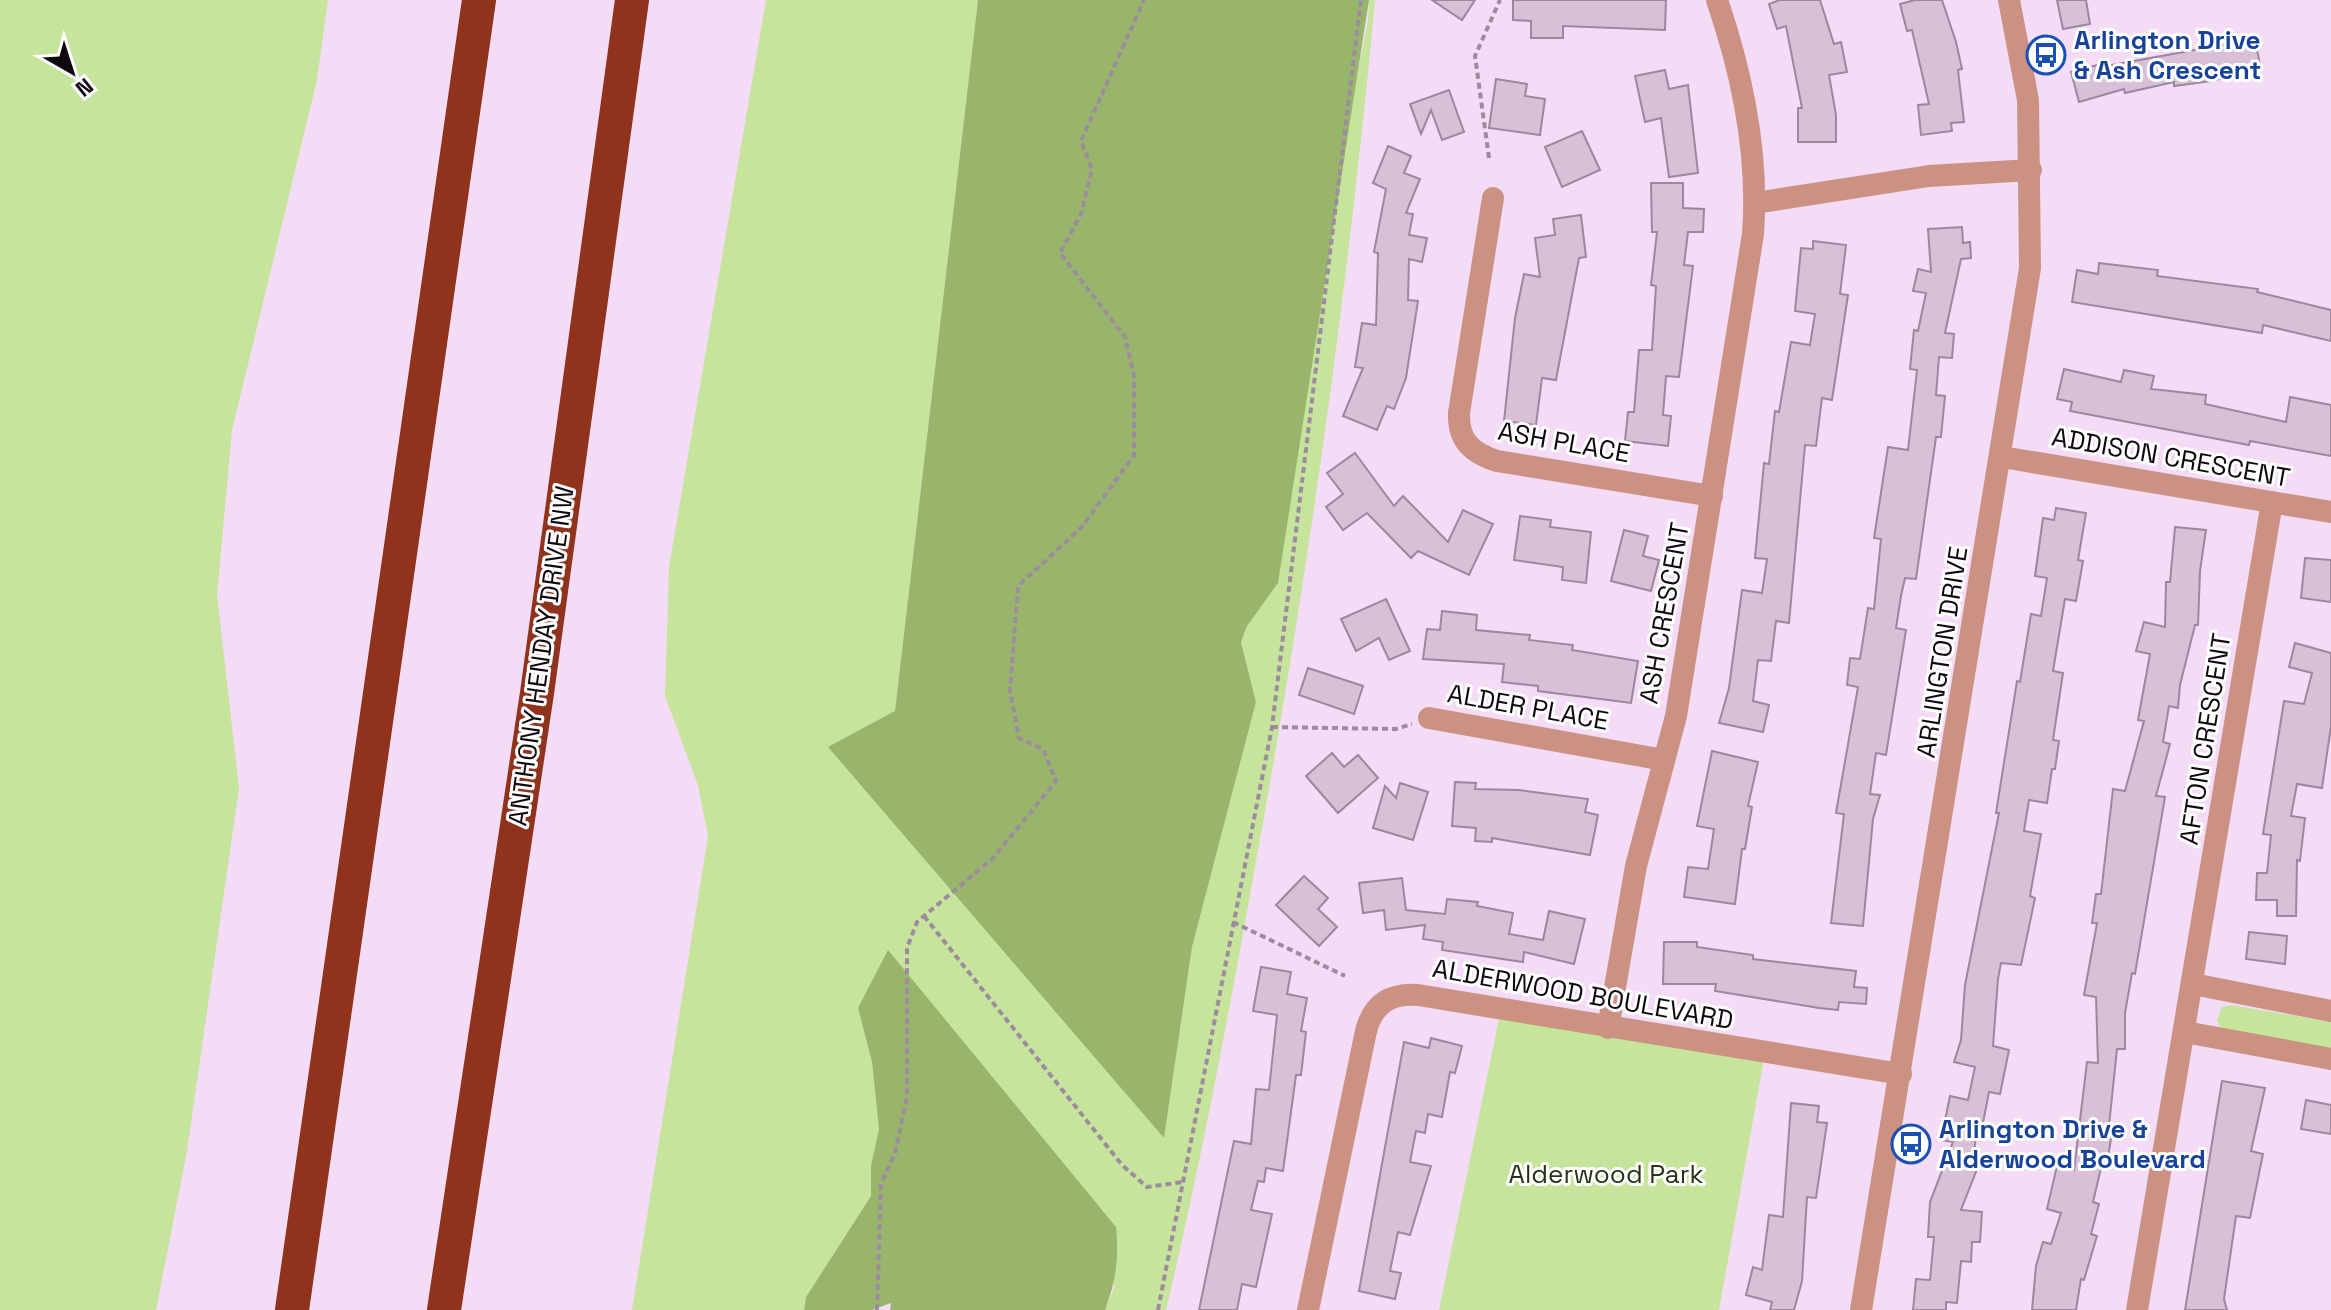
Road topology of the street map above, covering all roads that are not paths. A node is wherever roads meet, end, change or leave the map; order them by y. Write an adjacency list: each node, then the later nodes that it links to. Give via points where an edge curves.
1 (458, 0): 9 (highway)
2 (479, 0): 9 (highway)
3 (632, 0): 23 (highway, ANTHONY HENDAY DRIVE NW, via 537,693)
4 (1717, 0): 8 (street, ASH CRESCENT, via 1748,109)
5 (2009, 0): 6 (street, ARLINGTON DRIVE, via 2028,100)
6 (2031, 170): 8 (street, via 1915,177); 10 (street, ARLINGTON DRIVE, via 2030,268)
7 (1493, 198): 11 (street, ASH PLACE, via 1459,413 1466,444 1497,461)
8 (1755, 203): 11 (street, ASH CRESCENT)
9 (442, 277): 22 (highway, via 303,1250)
10 (2002, 457): 12 (street, ADDISON CRESCENT); 21 (street, ARLINGTON DRIVE)
11 (1712, 496): 15 (street, ASH CRESCENT)
12 (2272, 502): 13 (street, ADDISON CRESCENT); 16 (street, AFTON CRESCENT)
13 (2331, 512)
14 (1429, 718): 15 (street, ALDER PLACE)
15 (1664, 760): 18 (street, ASH CRESCENT, via 1636,866)
16 (2193, 984): 17 (street); 19 (street, AFTON CRESCENT)
17 (2331, 1011)
18 (1608, 1028): 21 (street, ALDERWOOD BOULEVARD); 24 (street, ALDERWOOD BOULEVARD, via 1418,995 1383,1001 1366,1031)
19 (2185, 1032): 20 (street); 26 (street, AFTON CRESCENT)
20 (2331, 1059)
21 (1901, 1074): 25 (street, ARLINGTON DRIVE)
22 (290, 1310)
23 (444, 1310)
24 (1308, 1310)
25 (1861, 1310)
26 (2137, 1310)

